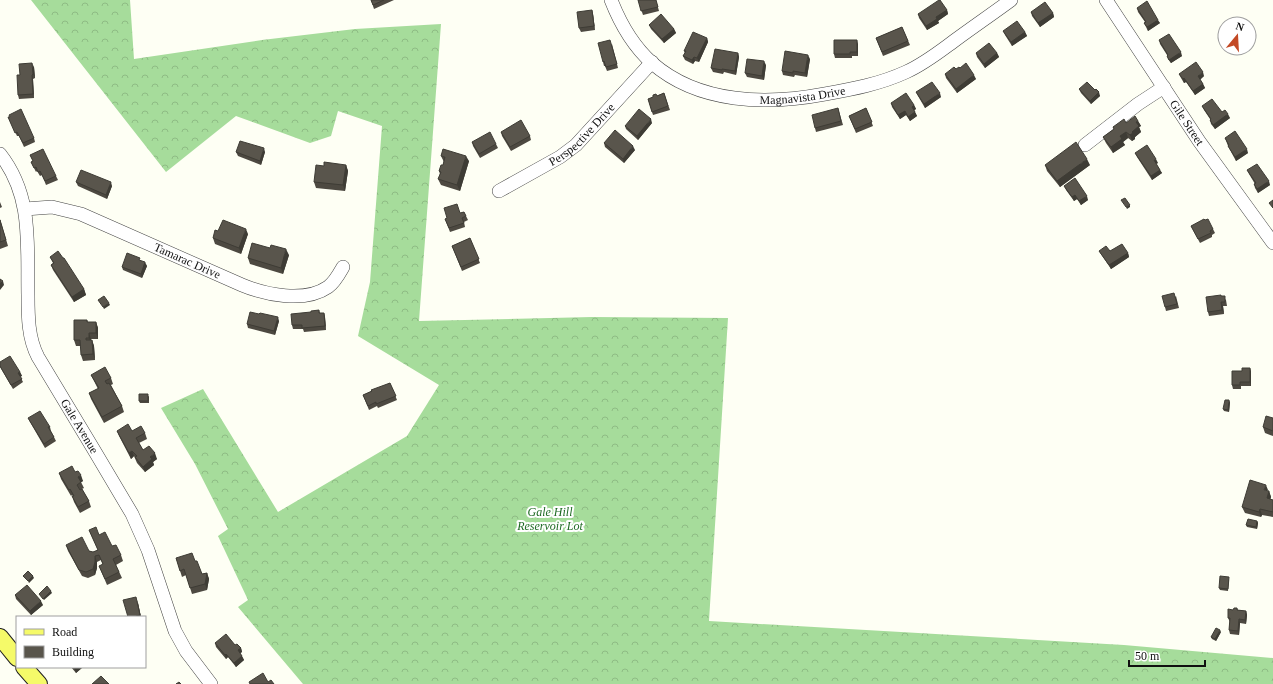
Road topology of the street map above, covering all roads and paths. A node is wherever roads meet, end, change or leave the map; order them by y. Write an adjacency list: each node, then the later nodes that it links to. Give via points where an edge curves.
1 (611, 0): 4 (street, Magnavista Drive, via 629,36)
2 (1011, 0): 4 (street, Magnavista Drive, via 921,64 878,84 835,93 777,100 725,97 684,84)
3 (1106, 0): 5 (street, Gile Street)
4 (652, 62): 8 (street, Perspective Drive, via 576,145 560,157)
5 (1164, 87): 6 (street); 10 (street, Gile Street, via 1199,141)
6 (1085, 145)
7 (0, 154): 9 (street, Gale Avenue, via 16,180)
8 (499, 191)
9 (25, 209): 11 (street, Tamarac Drive, via 52,207 80,214 242,285 272,294 293,296 319,292 332,284); 16 (street, Gale Avenue, via 28,236 28,316 32,346 132,514 148,550 175,631 186,651)
10 (1273, 243)
11 (344, 267)
12 (0, 637): 13 (main road)
13 (16, 657)
14 (25, 668): 15 (main road)
15 (39, 684)
16 (211, 684)

